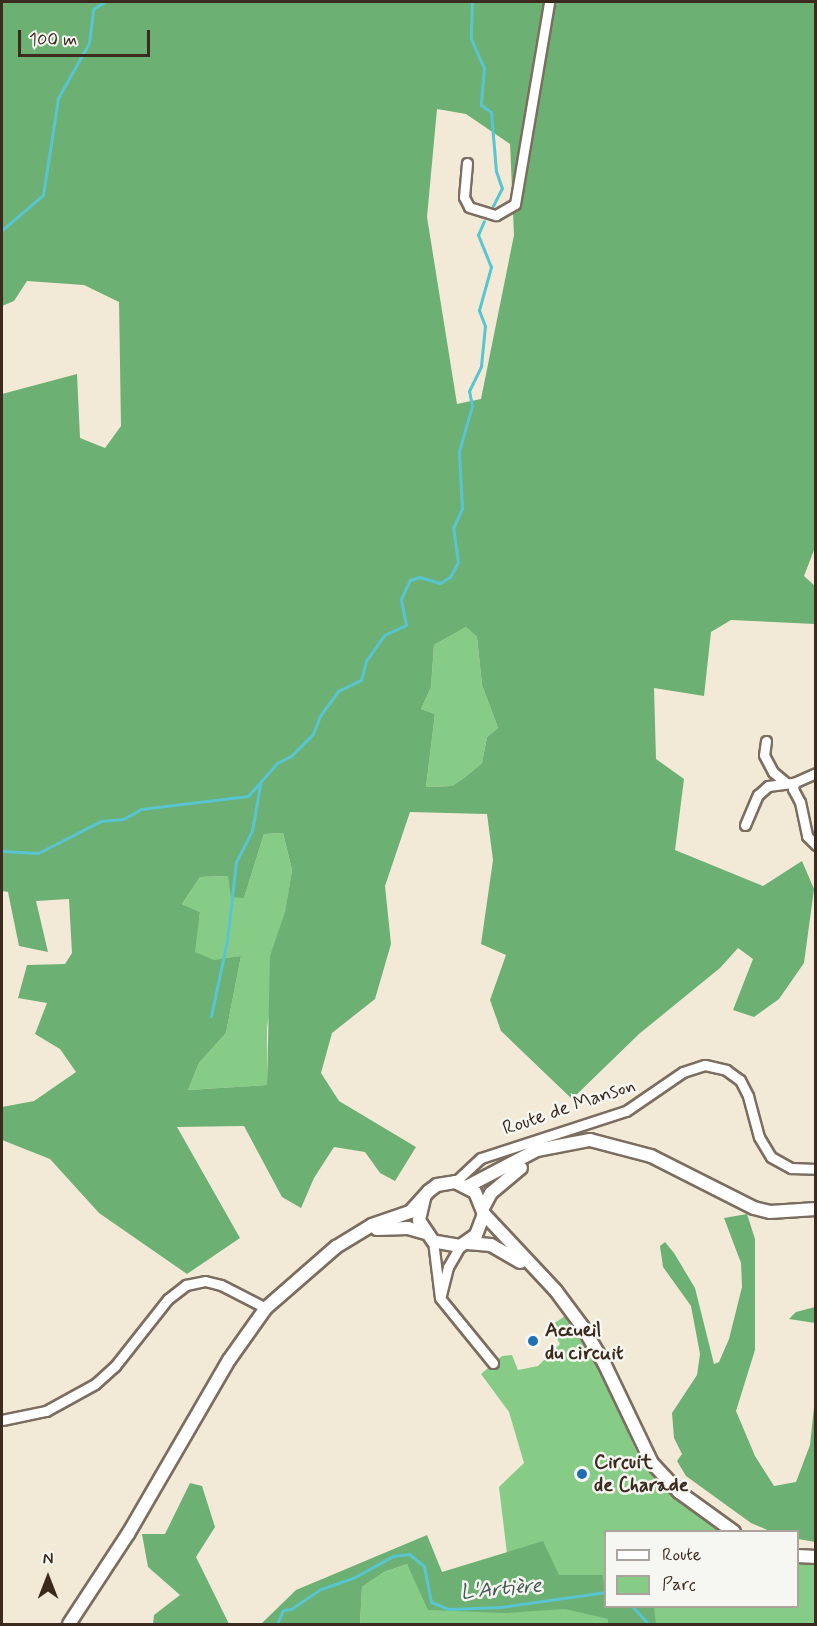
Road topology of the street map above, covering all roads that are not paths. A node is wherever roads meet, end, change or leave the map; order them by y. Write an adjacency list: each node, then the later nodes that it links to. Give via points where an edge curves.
1 (549, 2): 2 (street, via 516,204 496,215 469,207 463,181)
2 (466, 163)
3 (766, 741): 5 (street, via 764,755 773,772)
4 (816, 774): 5 (street)
5 (789, 782): 6 (street, via 758,795); 7 (street)
6 (745, 825)
7 (814, 846)
8 (549, 1147): 11 (street); 13 (street, via 590,1140 615,1144 651,1156 754,1208 770,1212); 14 (street, via 503,1182)
9 (816, 1169): 10 (street, Route de Manson, via 791,1168 771,1157 759,1137 745,1088 726,1070 705,1065 683,1072 626,1111 477,1160)
10 (455, 1182): 11 (street); 12 (street, via 437,1185)
11 (468, 1186): 14 (street)
12 (424, 1198): 15 (street, via 410,1212); 16 (street, via 419,1220)
13 (816, 1209)
14 (484, 1211): 17 (street, via 476,1235); 18 (street)
15 (358, 1233): 16 (street, via 388,1227); 20 (street, via 324,1256)
16 (429, 1237): 17 (street); 19 (street)
17 (463, 1244): 18 (street, via 505,1252); 19 (street, via 448,1267)
18 (544, 1279): 23 (street, via 593,1344 651,1463 679,1492)
19 (440, 1298): 21 (street)
20 (266, 1308): 22 (street, via 221,1285 205,1281 186,1285 168,1299 115,1366 95,1384 46,1411); 26 (street, via 229,1360 128,1534)
21 (493, 1363)
22 (2, 1420)
23 (731, 1530)
24 (799, 1556): 25 (street)
25 (816, 1557)
26 (69, 1624)

